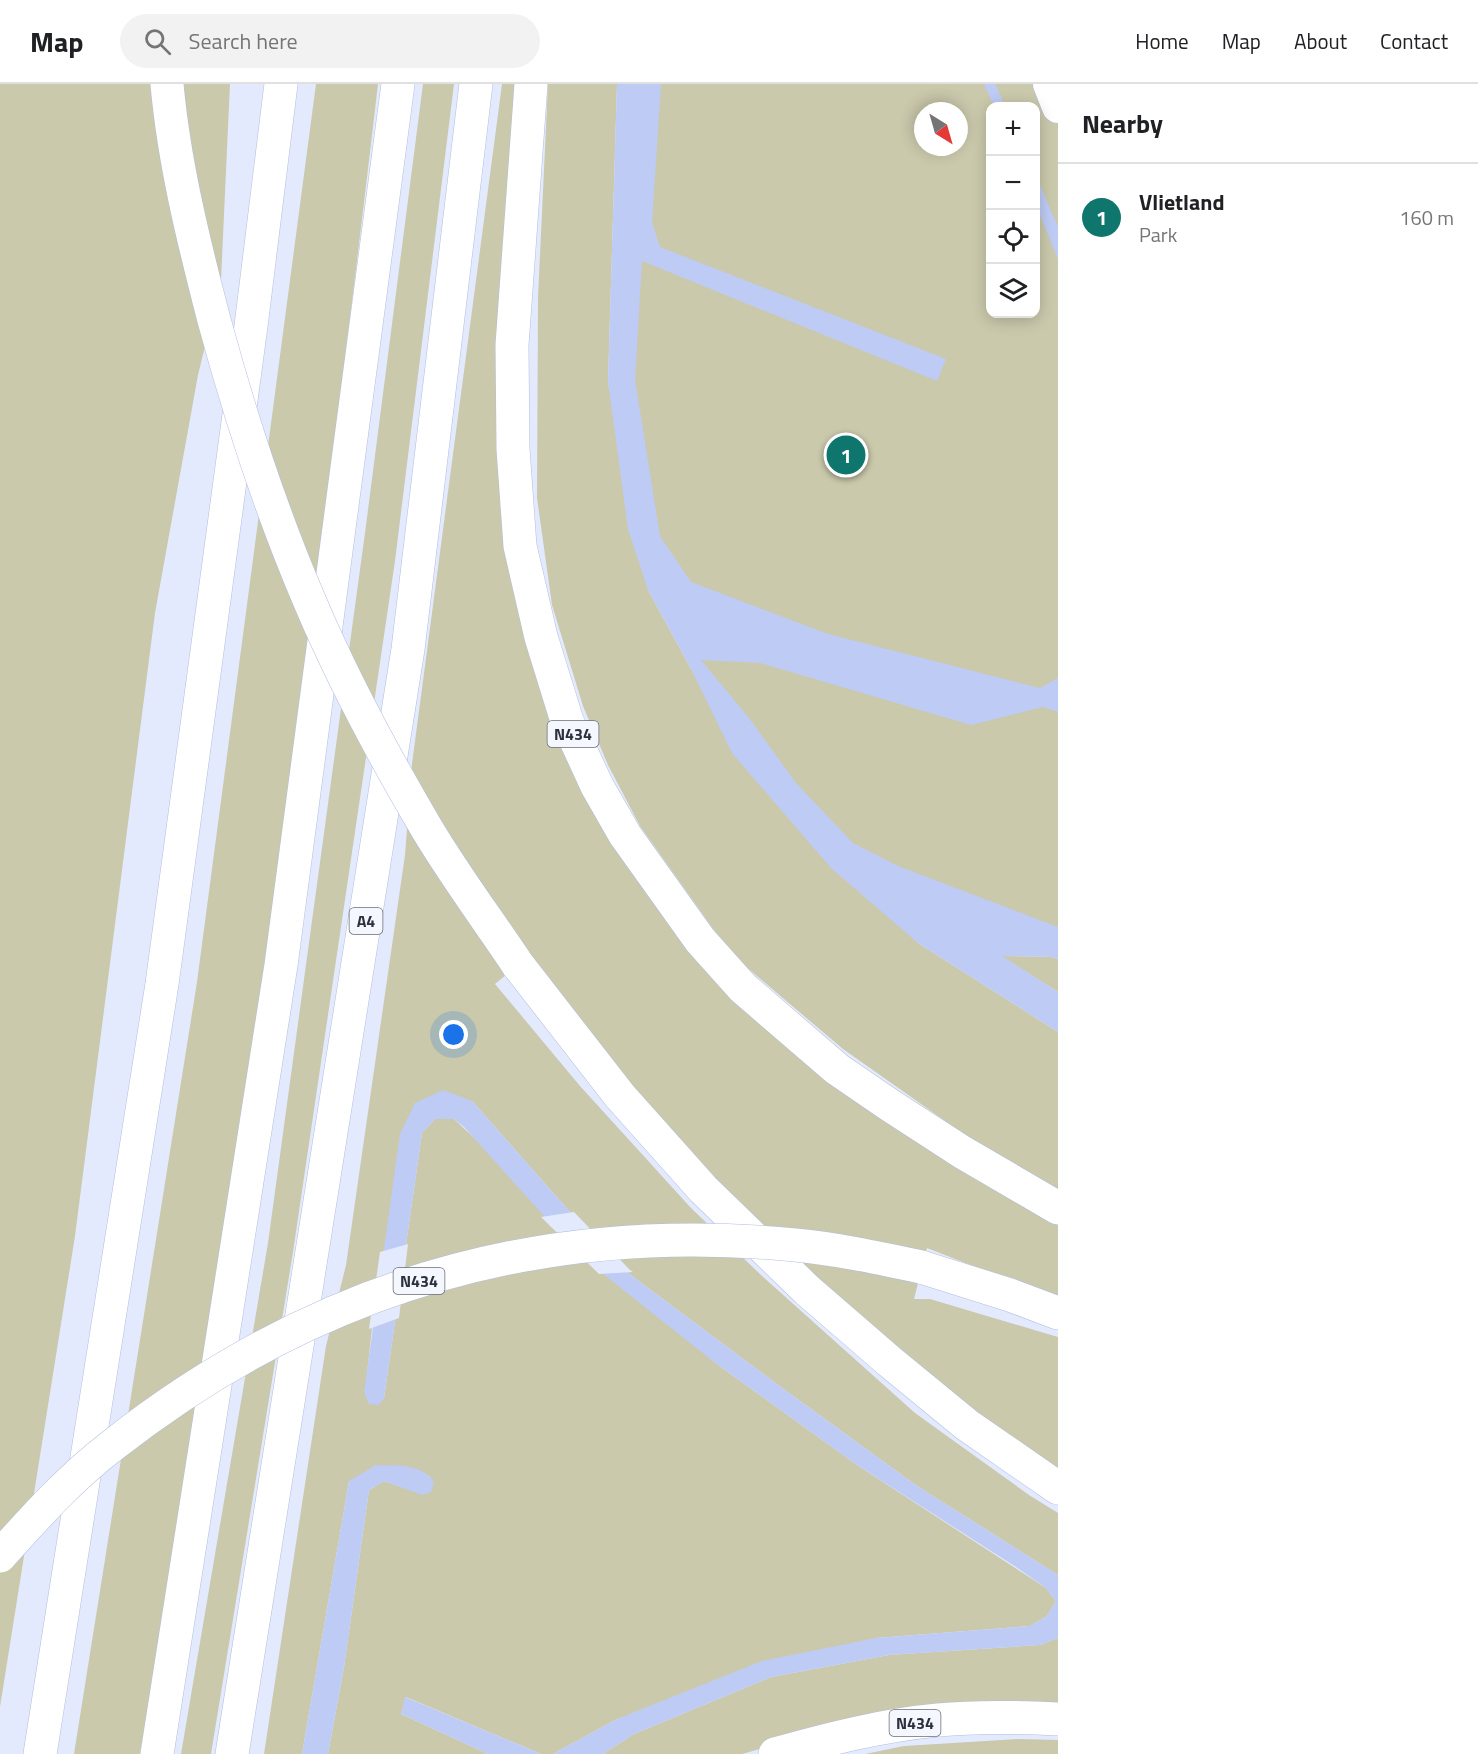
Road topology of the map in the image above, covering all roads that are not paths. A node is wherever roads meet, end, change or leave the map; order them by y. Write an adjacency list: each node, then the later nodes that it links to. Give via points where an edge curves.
1 (167, 84): 10 (highway, bridge, via 183,189 207,293 253,452 295,564 345,679 428,831 518,965 620,1096 703,1189 807,1290 967,1425)
2 (281, 84): 13 (highway, via 162,984)
3 (398, 84): 14 (highway, via 281,965)
4 (476, 84): 15 (highway, A4, via 408,649)
5 (531, 84): 8 (highway, N434, via 512,345 513,449 520,546 541,637 567,722 625,835 700,940 743,988 837,1069 953,1146)
6 (1049, 84): 7 (street)
7 (1058, 107)
8 (1058, 1208)
9 (1058, 1313): 11 (highway, N434, bridge, via 921,1267 850,1252 746,1241 630,1241 575,1246 464,1268 356,1303 305,1325 209,1377 111,1446)
10 (1058, 1488)
11 (0, 1556)
12 (1058, 1719): 16 (highway, N434, via 939,1720 816,1742)
13 (40, 1754)
14 (157, 1754)
15 (232, 1754)
16 (775, 1754)

